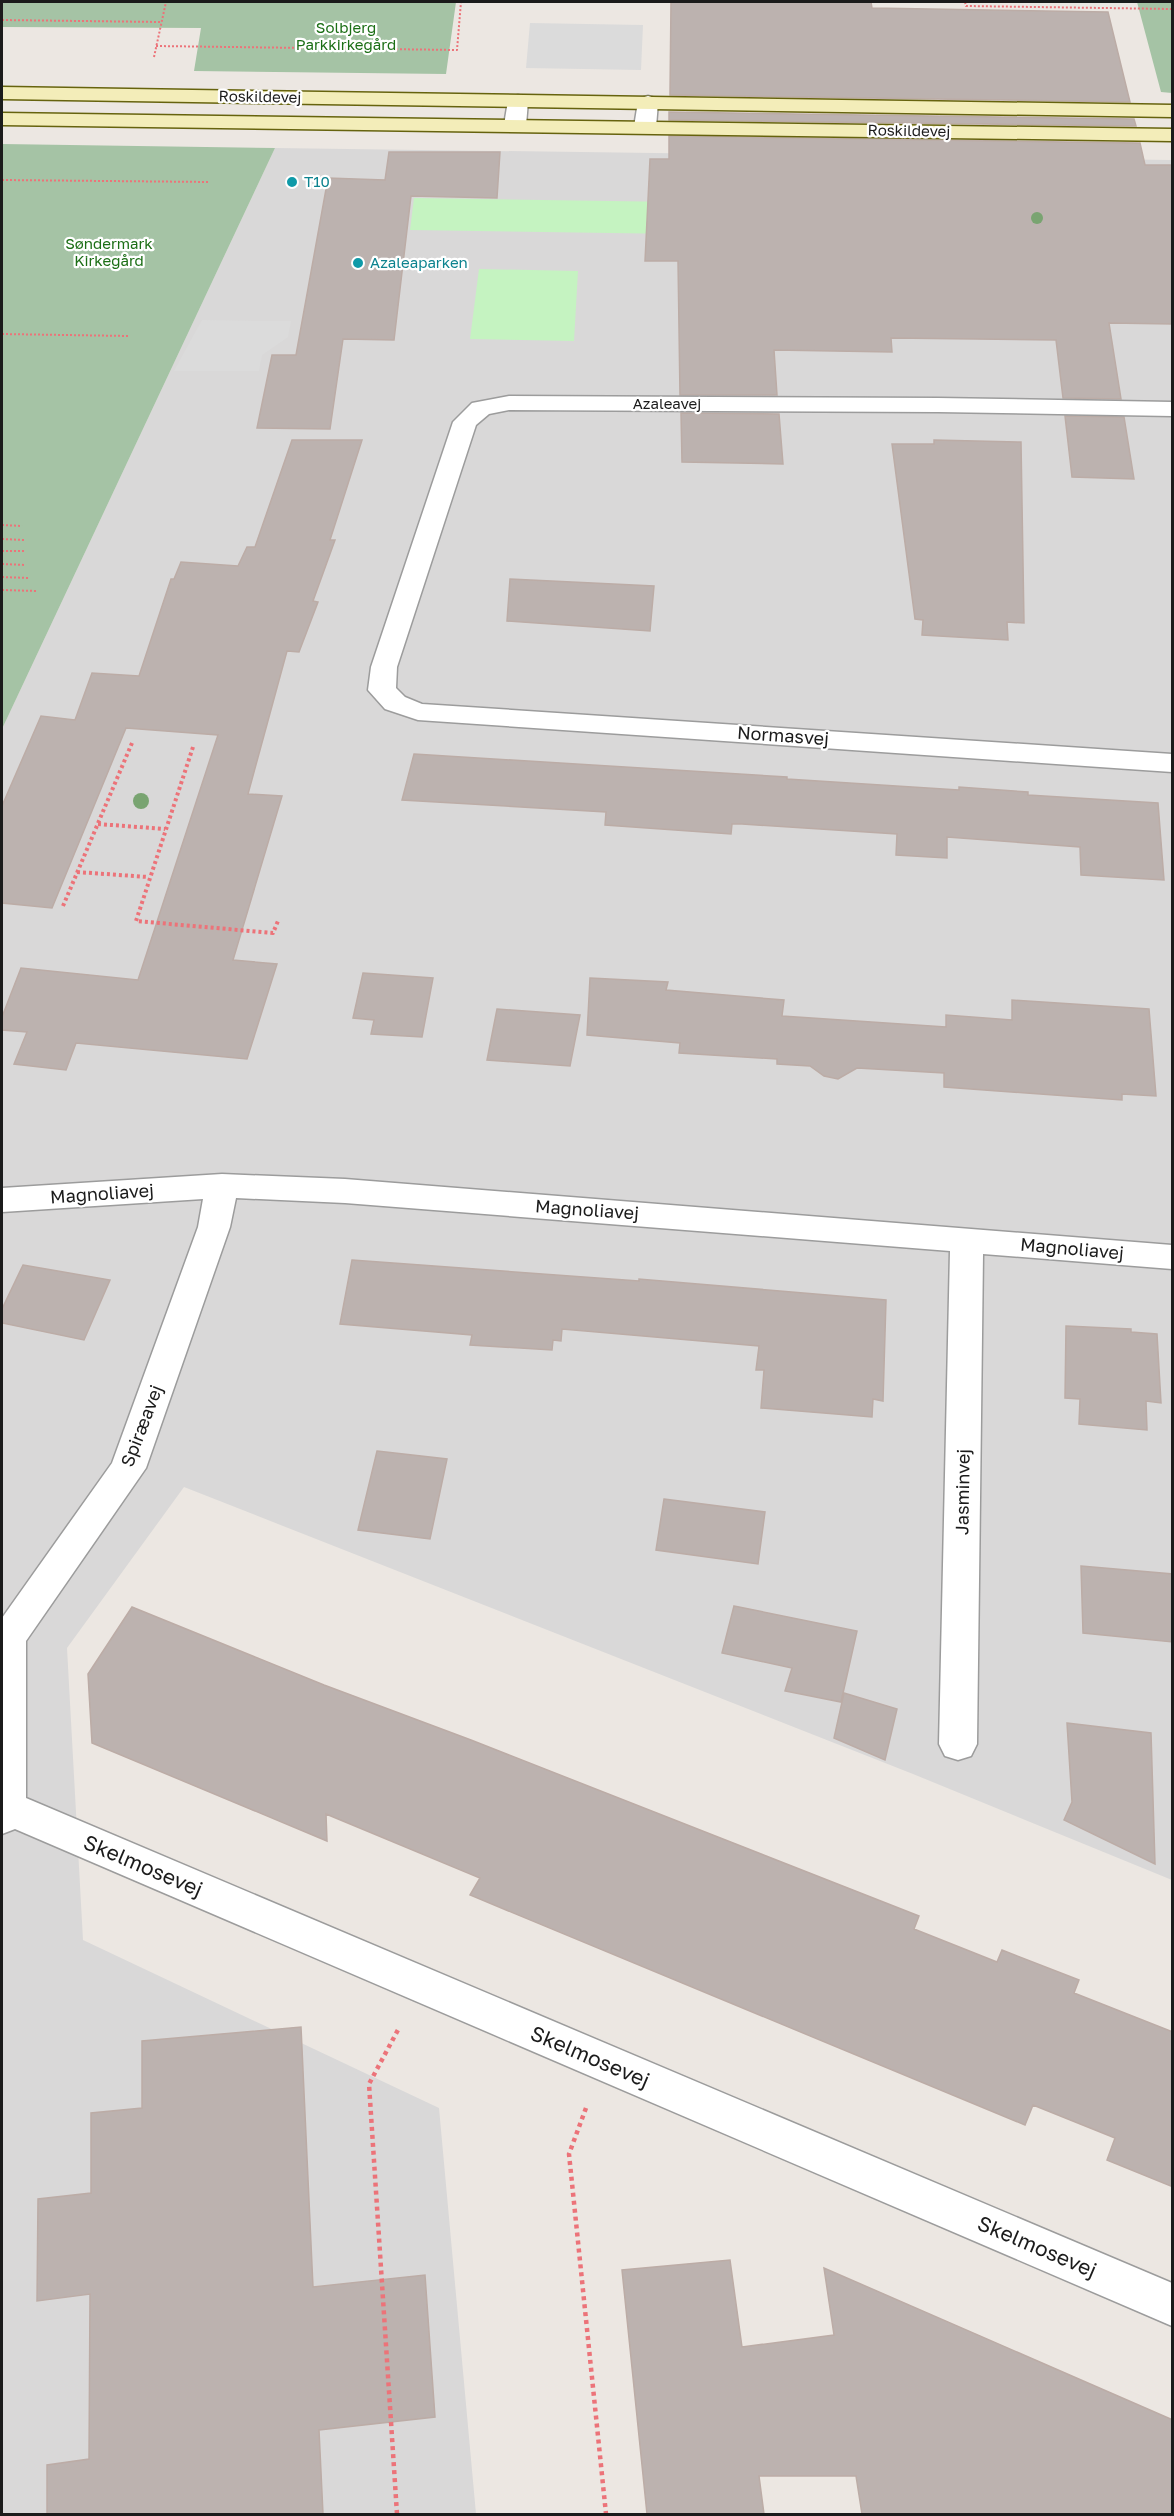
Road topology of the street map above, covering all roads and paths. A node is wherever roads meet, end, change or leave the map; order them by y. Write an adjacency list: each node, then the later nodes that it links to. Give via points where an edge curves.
1 (166, 2): 5 (path, via 162,22)
2 (461, 2): 6 (path, via 457,50)
3 (966, 2): 4 (path, via 966,6)
4 (1173, 9)
5 (2, 21)
6 (156, 46)
7 (2, 93): 8 (street, Roskildevej)
8 (518, 101): 9 (street, Roskildevej); 12 (street)
9 (648, 102): 10 (street, Roskildevej); 13 (street)
10 (1173, 111)
11 (2, 119): 12 (street, Roskildevej)
12 (515, 125): 13 (street, Roskildevej)
13 (645, 127): 14 (street, Roskildevej)
14 (1173, 135)
15 (2, 180): 16 (path)
16 (210, 182)
17 (2, 334): 18 (path)
18 (129, 336)
19 (1173, 409): 32 (street, Azaleavej, via 509,403 481,408 465,422 384,667 382,690)
20 (2, 525): 21 (path)
21 (22, 526)
22 (2, 539): 23 (path)
23 (24, 540)
24 (2, 551): 25 (path)
25 (25, 551)
26 (2, 564): 27 (path)
27 (26, 565)
28 (2, 577): 29 (path)
29 (28, 578)
30 (2, 590): 31 (path)
31 (37, 591)
32 (394, 703): 35 (street, Normasvej, via 418,712)
33 (132, 743): 36 (path)
34 (193, 747): 37 (path)
35 (1173, 763)
36 (98, 824): 37 (path); 38 (path)
37 (165, 829): 39 (path)
38 (77, 872): 39 (path); 40 (path)
39 (149, 877): 41 (path, via 136,921 273,933)
40 (63, 906)
41 (278, 921)
42 (222, 1186): 43 (street, Magnoliavej); 44 (street, Magnoliavej, via 345,1191); 46 (street, Spiræavej, via 214,1227 128,1468)
43 (2, 1200)
44 (967, 1240): 45 (street, Magnoliavej); 47 (street, Jasminvej)
45 (1173, 1257)
46 (5, 1639): 48 (street)
47 (958, 1744)
48 (3, 1811): 49 (street, Skelmosevej)
49 (422, 1985): 50 (street, Skelmosevej); 52 (path, via 369,2084)
50 (603, 2062): 51 (street, Skelmosevej); 53 (path, via 569,2154)
51 (1173, 2305)
52 (397, 2514)
53 (606, 2514)

